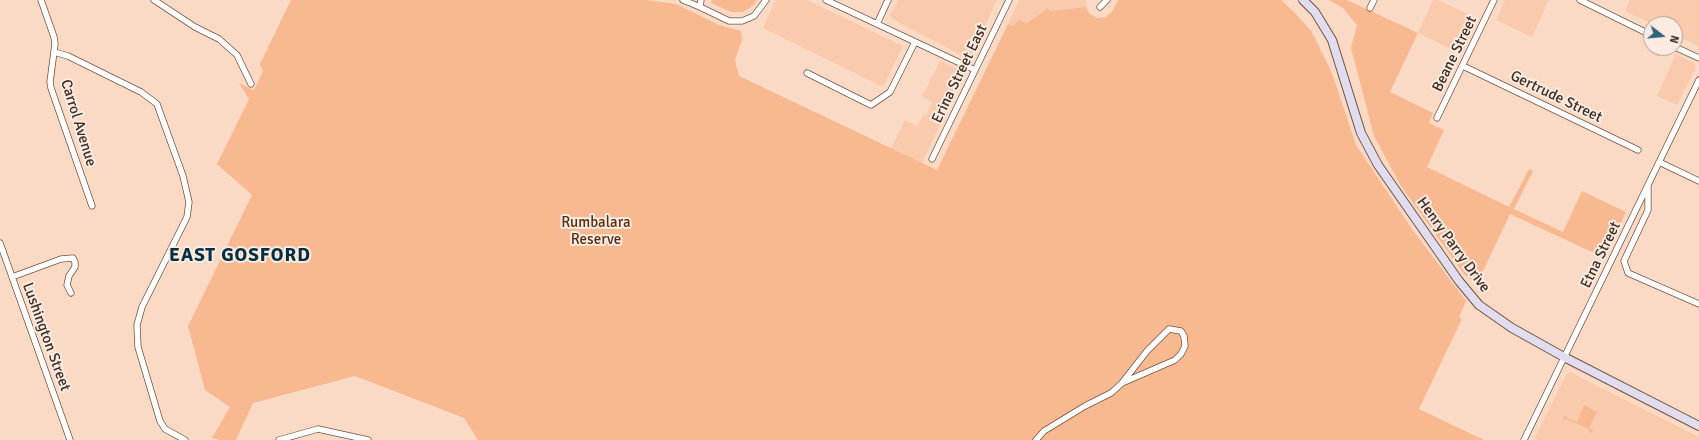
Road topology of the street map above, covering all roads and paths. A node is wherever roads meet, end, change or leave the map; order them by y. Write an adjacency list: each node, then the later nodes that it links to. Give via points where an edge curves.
1 (41, 0): 21 (street, Carrol Avenue, via 54,37)
2 (154, 0): 28 (street, via 195,27 220,39 237,55)
3 (683, 0): 14 (street)
4 (702, 0): 14 (street)
5 (766, 0): 14 (street, via 754,16 742,21 729,21)
6 (826, 0): 17 (street)
7 (888, 0): 17 (street)
8 (1009, 0): 25 (street, Erina Street East)
9 (1106, 0): 15 (street)
10 (1303, 0): 41 (main road, Henry Parry Drive, via 1315,12 1332,40 1362,133 1378,165 1459,281 1479,305 1498,319)
11 (1374, 0): 16 (street)
12 (1494, 0): 24 (street, Beane Street)
13 (1580, 0): 18 (street)
14 (700, 7)
15 (1100, 8)
16 (1370, 8)
17 (877, 24): 19 (street)
18 (1643, 31)
19 (915, 42): 25 (street); 26 (street, via 890,92 871,104)
20 (1683, 51): 22 (street)
21 (54, 52): 35 (street, Carrol Avenue, via 51,88); 45 (street, via 68,56 141,92 156,104 183,176 189,202 187,217 142,307 137,325 138,347 160,421 165,429)
22 (1699, 59): 23 (street)
23 (1699, 65)
24 (1463, 66): 29 (street, Beane Street); 30 (street, Gertrude Street)
25 (975, 70): 31 (street, Erina Street East)
26 (807, 73)
27 (1699, 80): 32 (street, Etna Street)
28 (251, 84)
29 (1437, 118)
30 (1638, 150)
31 (932, 159)
32 (1659, 162): 33 (street); 34 (street, Etna Street)
33 (1699, 181)
34 (1648, 183): 40 (street, via 1648,210 1624,261 1628,273); 41 (street, Etna Street)
35 (92, 206)
36 (0, 243): 37 (street, Lushington Street)
37 (1, 251): 38 (street, Lushington Street)
38 (12, 277): 39 (street, via 61,259 72,258 75,267 67,285); 44 (street, Lushington Street)
39 (71, 293)
40 (1699, 304)
41 (1564, 357): 43 (main road, Henry Parry Drive); 49 (street, Etna Street)
42 (1122, 383): 42 (street, via 1166,331 1181,331 1185,346 1181,354 1174,360); 48 (street, via 1111,393 1044,431)
43 (1699, 426)
44 (70, 440)
45 (185, 440)
46 (279, 440): 47 (street, via 318,430)
47 (368, 440)
48 (1036, 440)
49 (1524, 440)

